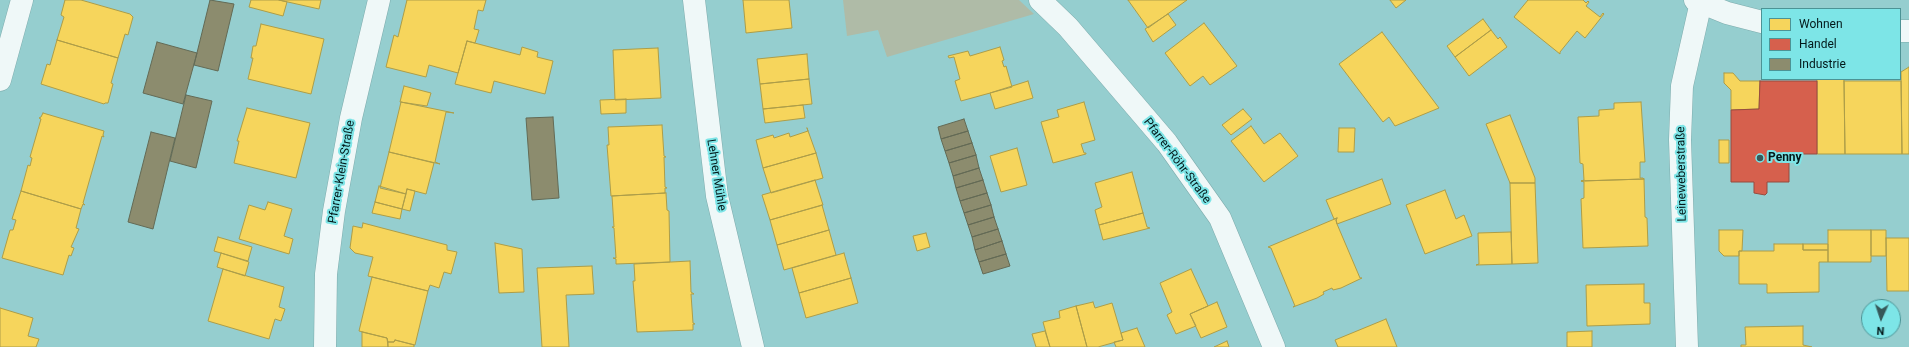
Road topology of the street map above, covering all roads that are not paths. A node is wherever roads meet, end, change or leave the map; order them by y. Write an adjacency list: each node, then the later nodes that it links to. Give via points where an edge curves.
1 (22, 0): 7 (street)
2 (379, 0): 8 (street, Pfarrer-Klein-Straße, via 334,211 326,274)
3 (694, 0): 9 (street, Lehner Mühle, via 717,196)
4 (1040, 0): 10 (street, Pfarrer-Röhr-Straße, via 1068,27 1167,143 1220,218)
5 (1698, 1): 6 (street, via 1727,13); 11 (street, Leineweberstraße, via 1682,86 1680,125)
6 (1761, 22)
7 (0, 80)
8 (325, 347)
9 (753, 347)
10 (1274, 347)
11 (1687, 347)

